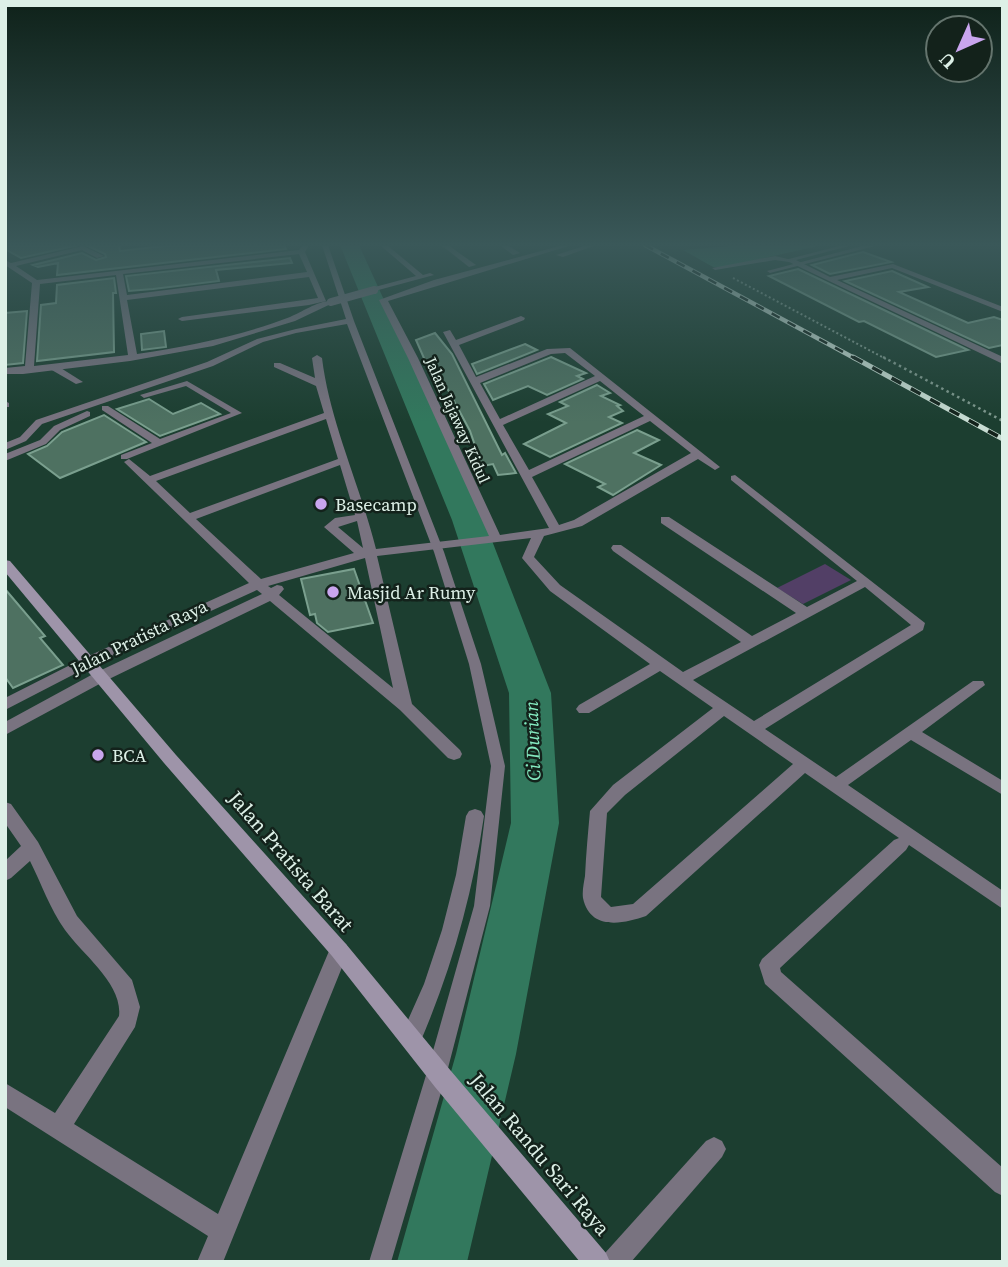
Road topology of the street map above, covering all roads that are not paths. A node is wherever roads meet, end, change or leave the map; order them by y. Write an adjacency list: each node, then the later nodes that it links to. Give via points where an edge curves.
1 (34, 304): 21 (street)
2 (124, 304): 16 (street)
3 (294, 304): 9 (street)
4 (325, 304): 13 (street, bridge)
5 (345, 304): 12 (lane)
6 (394, 304): 8 (street)
7 (882, 304): 18 (street)
8 (385, 307): 47 (street, Jalan Jajaway Kidul, via 413,358)
9 (250, 312): 11 (street); 13 (street)
10 (521, 318): 15 (street)
11 (182, 319)
12 (350, 321): 33 (lane, via 308,327 232,350 210,364 39,422 23,439); 48 (lane)
13 (260, 329): 16 (street, via 196,349)
14 (447, 332): 15 (street)
15 (454, 344): 25 (street)
16 (133, 356): 20 (street)
17 (317, 358): 27 (street)
18 (1003, 361)
19 (277, 365): 27 (street)
20 (53, 366): 21 (street); 26 (lane)
21 (29, 369): 22 (street); 24 (street)
22 (5, 371)
23 (601, 377): 25 (street, via 567,350 559,349); 30 (street); 31 (street)
24 (5, 378)
25 (475, 381): 31 (street)
26 (79, 382)
27 (320, 384): 29 (street)
28 (105, 408): 32 (lane); 32 (lane, via 187,383 238,413); 35 (lane, via 81,415 43,442)
29 (330, 414): 37 (street); 41 (street)
30 (652, 416): 34 (street); 39 (street)
31 (499, 423): 39 (street)
32 (159, 443): 36 (lane)
33 (5, 446)
34 (698, 454): 38 (street); 45 (street, via 578,523)
35 (5, 458)
36 (127, 460): 41 (street)
37 (342, 461): 42 (street); 43 (street)
38 (715, 467)
39 (528, 475): 45 (street)
40 (735, 478): 53 (street)
41 (148, 480): 43 (street)
42 (362, 517): 50 (street); 50 (street, via 330,527)
43 (187, 518): 54 (street)
44 (665, 520): 56 (street)
45 (556, 530): 46 (street)
46 (538, 534): 47 (street); 59 (street, via 529,551 533,566 555,588)
47 (494, 539): 48 (street)
48 (442, 546): 50 (street); 84 (lane, via 498,766 482,906)
49 (617, 548): 57 (street)
50 (367, 554): 52 (street, via 328,562); 65 (street)
51 (5, 564): 58 (street, Jalan Pratista Barat)
52 (288, 578): 54 (street, Jalan Pratista Raya); 55 (street, Jalan Pratista Raya)
53 (865, 582): 56 (street); 70 (street, via 918,623 917,629)
54 (258, 584): 55 (street); 58 (street, Jalan Pratista Raya)
55 (271, 595): 60 (street, Jalan Pratista Raya); 65 (street)
56 (806, 613): 57 (street)
57 (752, 643): 61 (street)
58 (87, 662): 60 (street, Jalan Pratista Barat); 63 (street, Jalan Pratista Raya)
59 (660, 664): 61 (street); 68 (street)
60 (100, 677): 67 (street, Jalan Pratista Raya); 82 (street, Jalan Pratista Barat)
61 (682, 679): 66 (street)
62 (978, 685): 71 (street)
63 (24, 694): 64 (street, Jalan Pratista Raya); 67 (street)
64 (5, 705)
65 (405, 706): 72 (street)
66 (723, 708): 70 (street); 73 (street, via 599,811 592,897 597,908 620,916 639,910)
67 (39, 709): 69 (street, Jalan Pratista Raya)
68 (584, 709)
69 (5, 729)
70 (753, 729): 73 (street)
71 (909, 732): 74 (street); 75 (street)
72 (454, 754)
73 (805, 763): 74 (street)
74 (836, 785): 81 (street)
75 (1003, 789)
76 (5, 809): 79 (street)
77 (475, 816): 83 (street, via 460,905 444,962)
78 (900, 845): 88 (street, via 769,965 772,977)
79 (32, 847): 80 (street); 86 (street, via 70,922 125,986 131,1011)
80 (5, 873)
81 (1003, 901)
82 (339, 950): 83 (street, Jalan Pratista Barat); 89 (street)
83 (411, 1038): 84 (street, Jalan Pratista Barat)
84 (440, 1076): 91 (lane); 92 (street, Jalan Randu Sari Raya)
85 (5, 1094): 86 (street)
86 (58, 1129): 89 (street)
87 (714, 1149): 93 (street)
88 (1003, 1184)
89 (222, 1231): 90 (street)
90 (210, 1262)
91 (380, 1262)
92 (597, 1262)
93 (614, 1262)

